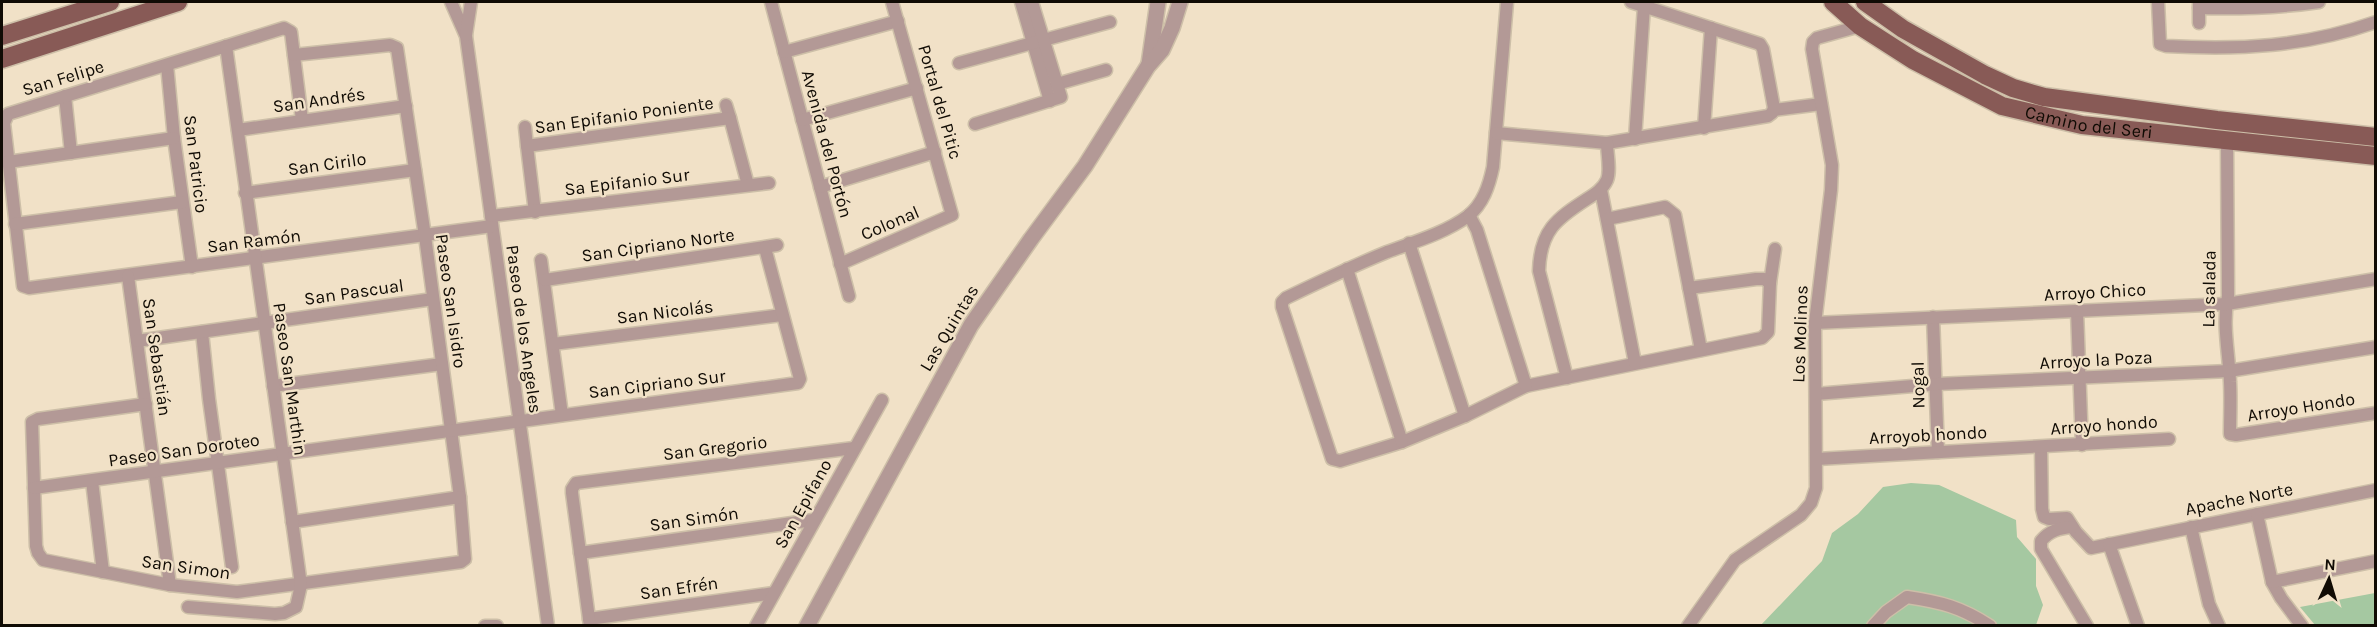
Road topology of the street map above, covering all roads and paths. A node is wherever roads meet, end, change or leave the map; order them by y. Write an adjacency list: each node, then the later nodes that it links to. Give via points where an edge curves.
1 (110, 2): 25 (main road)
2 (178, 2): 31 (main road)
3 (771, 2): 29 (street, Avenida del Portón)
4 (892, 2): 19 (street, Portal del Pitic)
5 (1021, 2): 27 (street)
6 (1032, 2): 27 (street)
7 (1158, 2): 34 (street, Las Quintas)
8 (1180, 2): 34 (street, Las Quintas, via 1168,39)
9 (1507, 2): 51 (street)
10 (1631, 2): 18 (street)
11 (1833, 2): 23 (main road, Camino del Seri)
12 (1864, 2): 52 (main road, Camino del Seri, via 1985,75 2044,97)
13 (2158, 2): 21 (street, via 2160,44 2166,46 2253,48 2302,43)
14 (2319, 2): 17 (street, via 2244,9)
15 (471, 4): 16 (street); 26 (street)
16 (452, 5): 26 (street)
17 (2199, 5): 22 (street)
18 (1644, 6): 24 (street); 54 (street)
19 (898, 21): 29 (street); 37 (street, Portal del Pitic)
20 (1110, 22): 27 (street)
21 (2376, 22)
22 (2199, 23)
23 (1860, 26): 40 (street, Los Molinos, via 1813,42); 55 (main road, Camino del Seri, via 1943,78 2002,106 2082,125)
24 (1711, 28): 43 (street, via 1761,45); 49 (street)
25 (2, 36)
26 (466, 36): 73 (street, Paseo de los Angeles)
27 (1038, 40): 32 (street); 36 (street); 39 (street)
28 (226, 46): 30 (street, San Felipe, via 284,28 291,32); 33 (street, San Felipe); 50 (street, Paseo San Marthin)
29 (784, 52): 46 (street, Avenida del Portón)
30 (294, 55): 42 (street, Paseo San Isidro, via 390,45 397,48); 45 (street)
31 (2, 59)
32 (959, 63)
33 (167, 65): 38 (street, San Felipe); 53 (street, San Patricio)
34 (1148, 66): 154 (street, Las Quintas, via 1085,166 971,325)
35 (1106, 70): 36 (street)
36 (1057, 84): 39 (street)
37 (917, 88): 46 (street); 58 (street, Portal del Pitic)
38 (65, 96): 59 (street); 61 (street, San Felipe, via 6,116)
39 (1056, 99): 47 (street)
40 (1821, 104): 43 (street); 96 (street, Los Molinos, via 1832,178)
41 (726, 105): 44 (street)
42 (406, 106): 45 (street, San Andrés); 62 (street, Paseo San Isidro)
43 (1774, 110): 49 (street, via 1768,116)
44 (730, 118): 57 (street, San Epifanio Poniente); 64 (street, San Epifanio Poniente)
45 (302, 120): 50 (street, San Andrés)
46 (802, 120): 65 (street, Avenida del Portón)
47 (975, 124)
48 (525, 127): 57 (street, San Epifanio Poniente)
49 (1704, 128): 54 (street)
50 (238, 130): 67 (street, Paseo San Marthin)
51 (1496, 133): 56 (street); 71 (street, via 1488,186)
52 (2376, 137)
53 (174, 138): 59 (street); 68 (street, San Patricio)
54 (1635, 139): 56 (street)
55 (2227, 141): 60 (main road, Camino del Seri); 91 (street, La salada)
56 (1607, 143): 66 (street, via 1608,178)
57 (527, 146): 69 (street, San Epifanio Poniente)
58 (935, 152): 65 (street); 70 (street, Portal del Pitic)
59 (71, 153): 61 (street)
60 (2376, 156)
61 (8, 162): 74 (street, San Felipe)
62 (415, 170): 67 (street, San Cirilo); 75 (street, Paseo San Isidro)
63 (768, 183): 64 (street, Sa Epifanio Sur)
64 (748, 185): 69 (street, Sa Epifanio Sur)
65 (820, 187): 80 (street, Avenida del Portón)
66 (1601, 190): 72 (street); 105 (street, via 1551,227 1539,256 1539,271)
67 (245, 193): 78 (street, Paseo San Marthin)
68 (182, 202): 74 (street); 81 (street, San Patricio)
69 (535, 212): 73 (street, Sa Epifanio Sur)
70 (952, 213): 80 (street, Colonal)
71 (1469, 215): 76 (street); 109 (street)
72 (1607, 219): 88 (street, via 1665,207 1671,211); 102 (street)
73 (491, 221): 75 (street, San Ramón); 116 (street, Paseo de los Angeles)
74 (15, 224): 87 (street, San Felipe)
75 (425, 236): 78 (street, San Ramón); 90 (street, Paseo San Isidro)
76 (1409, 243): 82 (street); 115 (street)
77 (1775, 249): 86 (street)
78 (255, 259): 81 (street, San Ramón); 95 (street, Paseo San Marthin)
79 (541, 260): 85 (street)
80 (840, 264): 89 (street, Avenida del Portón)
81 (192, 267): 83 (street, San Ramón)
82 (1347, 269): 120 (street); 120 (street, via 1286,298 1282,307 1332,459 1340,461)
83 (128, 276): 87 (street, San Ramón, via 29,288); 98 (street, San Sebastián)
84 (2376, 279): 91 (street, Arroyo Chico)
85 (545, 280): 93 (street, San Cipriano Norte, via 771,246); 99 (street)
86 (1770, 283): 88 (street, via 1756,279); 101 (street, via 1768,333 1762,338)
87 (22, 284)
88 (1689, 288): 101 (street)
89 (849, 296)
90 (433, 299): 95 (street, San Pascual); 103 (street, Paseo San Isidro)
91 (2226, 303): 92 (street, Arroyo Chico); 104 (street, La salada)
92 (2077, 310): 94 (street, Arroyo Chico); 106 (street)
93 (782, 315): 99 (street, San Nicolás); 114 (street, San Cipriano Sur, via 800,383)
94 (1933, 318): 96 (street, Arroyo Chico); 107 (street, Nogal)
95 (263, 322): 97 (street, San Pascual); 108 (street, Paseo San Marthin)
96 (1815, 323): 110 (street, Los Molinos)
97 (202, 332): 98 (street, San Pascual); 127 (street)
98 (137, 341): 112 (street, San Sebastián)
99 (553, 344): 114 (street)
100 (2376, 347): 104 (street, Arroyo la Poza)
101 (1701, 350): 102 (street)
102 (1635, 363): 105 (street)
103 (442, 364): 108 (street); 117 (street, Paseo San Isidro)
104 (2229, 371): 106 (street, Arroyo la Poza); 118 (street, La salada)
105 (1567, 378): 109 (street)
106 (2080, 378): 107 (street, Arroyo la Poza); 121 (street)
107 (1937, 384): 110 (street, Arroyo la Poza); 124 (street, Nogal)
108 (273, 386): 125 (street, Paseo San Marthin)
109 (1526, 386): 115 (street)
110 (1816, 394): 126 (street, Los Molinos)
111 (882, 400): 123 (street, San Epifano)
112 (146, 404): 128 (street, San Sebastián); 130 (street, San Simon, via 35,420)
113 (2376, 413): 118 (street, Arroyo Hondo)
114 (562, 415): 116 (street, San Cipriano Sur)
115 (1465, 417): 120 (street)
116 (518, 421): 117 (street, Paseo San Doroteo); 152 (street, Paseo de los Angeles)
117 (451, 430): 125 (street, Paseo San Doroteo); 132 (street, Paseo San Isidro)
118 (2233, 436)
119 (2169, 439): 121 (street, Arroyo hondo)
120 (1402, 442)
121 (2082, 445): 122 (street, Arroyo hondo)
122 (2041, 447): 124 (street, Arroyob hondo); 136 (street, via 2044,517 2067,518)
123 (854, 448): 134 (street, San Epifano); 139 (street, San Gregorio, via 580,481 572,489)
124 (1938, 452): 126 (street, Arroyob hondo)
125 (282, 454): 127 (street, Paseo San Doroteo); 135 (street, Paseo San Marthin)
126 (1817, 459): 155 (street, Los Molinos, via 1816,488 1808,508 1735,560)
127 (218, 463): 128 (street, Paseo San Doroteo); 142 (street)
128 (155, 472): 129 (street, Paseo San Doroteo); 145 (street, San Sebastián)
129 (92, 481): 130 (street, Paseo San Doroteo); 143 (street)
130 (34, 488): 143 (street, San Simon, via 36,546 43,560)
131 (2376, 490): 133 (street, Apache Norte)
132 (459, 497): 135 (street); 140 (street, Paseo San Isidro)
133 (2257, 514): 137 (street, Apache Norte); 144 (street)
134 (813, 520): 139 (street, San Simón); 147 (street, San Epifano)
135 (292, 522): 146 (street, Paseo San Marthin)
136 (2072, 527): 138 (street, via 2091,548); 158 (street, via 2046,535 2041,549)
137 (2191, 527): 138 (street, Apache Norte); 160 (street, via 2206,593)
138 (2109, 544): 159 (street)
139 (580, 553): 149 (street)
140 (465, 559): 146 (street, San Simon)
141 (2376, 561): 144 (street)
142 (232, 567)
143 (103, 572): 145 (street, San Simon)
144 (2272, 582): 161 (street)
145 (170, 585): 146 (street, San Simon, via 237,592)
146 (301, 585): 148 (street, via 296,607 284,613)
147 (774, 593): 149 (street, San Efrén); 153 (street, San Epifano)
148 (188, 607)
149 (590, 622)
150 (485, 626): 151 (street)
151 (497, 626)
152 (548, 626)
153 (756, 626)
154 (807, 626)
155 (1688, 626)
156 (1873, 626): 157 (street, via 1907,597 1941,602)
157 (1990, 626)
158 (2087, 626)
159 (2138, 626)
160 (2219, 626)
161 (2302, 626)

